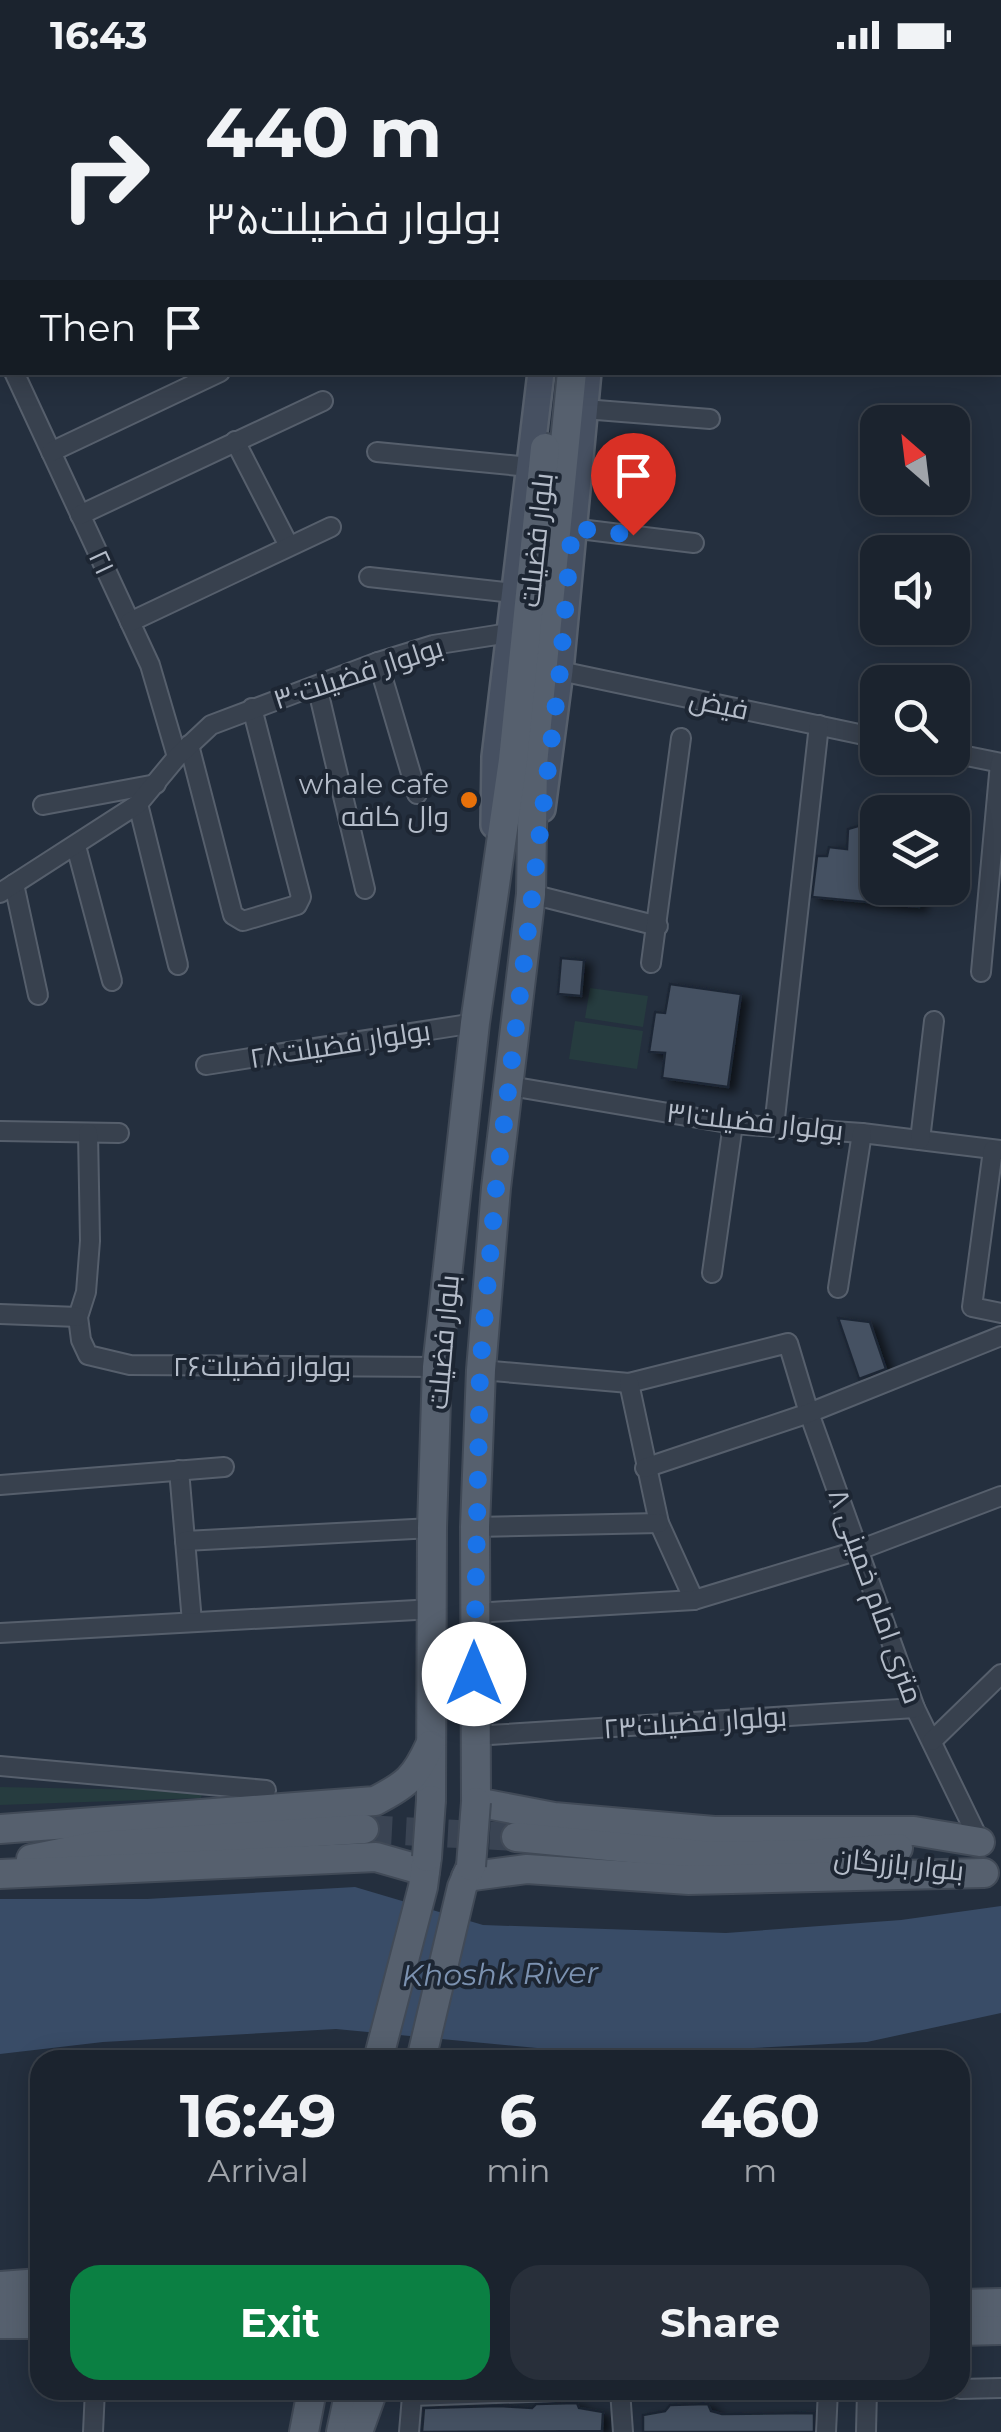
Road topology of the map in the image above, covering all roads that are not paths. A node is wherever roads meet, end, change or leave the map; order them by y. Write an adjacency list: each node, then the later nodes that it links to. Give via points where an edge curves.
1 (15, 375): 11 (street, ۲۱)
2 (214, 375): 11 (street)
3 (542, 375): 13 (main road, بلوار فضیلت)
4 (553, 375): 32 (main road, بلوار فضیلت)
5 (572, 375): 32 (main road, بلوار فضیلت)
6 (588, 375): 8 (main road, بلوار فضیلت)
7 (323, 400): 10 (street)
8 (584, 409): 9 (street); 16 (main road, بلوار فضیلت)
9 (710, 420)
10 (236, 442): 14 (street); 18 (street)
11 (51, 452): 14 (street, ۲۱)
12 (377, 452): 13 (street)
13 (530, 467): 20 (main road, بلوار فضیلت)
14 (80, 516): 21 (street, ۲۱)
15 (331, 528): 18 (street)
16 (572, 528): 17 (street); 24 (main road, بلوار فضیلت)
17 (694, 543)
18 (289, 546): 21 (street)
19 (369, 576): 20 (street)
20 (513, 594): 22 (main road, بلوار فضیلت)
21 (130, 622): 30 (street, ۲۱)
22 (509, 633): 23 (street, بولوار فضیلت۳۰); 39 (main road, بلوار فضیلت, via 495,757)
23 (378, 662): 25 (street, بولوار فضیلت۳۰); 35 (street)
24 (560, 671): 27 (street, فیض); 42 (main road, بلوار فضیلت)
25 (317, 686): 26 (street, بولوار فضیلت۳۰); 41 (street)
26 (252, 708): 30 (street, بولوار فضیلت۳۰, via 211,725); 30 (street, ۲۱, via 301,898 297,904 233,916)
27 (819, 726): 28 (street, فیض); 54 (street)
28 (860, 734)
29 (681, 738): 43 (street)
30 (183, 751): 34 (street, بولوار فضیلت۳۰)
31 (970, 757): 33 (street)
32 (523, 762): 39 (main road, بلوار فضیلت); 42 (main road, بلوار فضیلت)
33 (1000, 763): 46 (street)
34 (156, 784): 36 (street, بولوار فضیلت۳۰); 37 (street)
35 (417, 794)
36 (138, 804): 38 (street, بولوار فضیلت۳۰); 44 (street)
37 (43, 805)
38 (76, 846): 40 (street, بولوار فضیلت۳۰); 47 (street)
39 (493, 885): 50 (main road, بلوار فضیلت)
40 (7, 889): 48 (street)
41 (366, 889)
42 (531, 894): 43 (street); 52 (main road, بلوار فضیلت)
43 (658, 926): 45 (street)
44 (178, 964)
45 (650, 964)
46 (981, 972)
47 (112, 981)
48 (38, 995)
49 (934, 1021): 59 (street)
50 (474, 1023): 51 (street, بولوار فضیلت۲۸); 61 (main road, بلوار فضیلت)
51 (206, 1065)
52 (510, 1086): 53 (street, بولوار فضیلت۳۱); 62 (main road, بلوار فضیلت)
53 (733, 1124): 54 (street, بولوار فضیلت۳۱); 63 (street)
54 (774, 1126): 56 (street, بولوار فضیلت۳۱)
55 (0, 1131): 57 (street)
56 (862, 1132): 59 (street, بولوار فضیلت۳۱); 64 (street)
57 (88, 1133): 58 (street); 67 (street, via 90,1241)
58 (119, 1133)
59 (920, 1140): 60 (street, بولوار فضیلت۳۱)
60 (997, 1150): 65 (street, via 972,1307)
61 (459, 1183): 62 (main road); 69 (main road, بلوار فضیلت)
62 (496, 1188): 70 (main road, بلوار فضیلت)
63 (712, 1273)
64 (838, 1288)
65 (1001, 1312)
66 (0, 1314): 67 (street)
67 (78, 1317): 69 (street, بولوار فضیلت۲۶, via 88,1356 130,1365)
68 (1001, 1336): 72 (street)
69 (437, 1367): 80 (main road, بلوار فضیلت)
70 (480, 1370): 71 (street); 79 (main road, بلوار فضیلت)
71 (629, 1383): 72 (street, ۸ متری امام خمینی, via 788,1344); 74 (street)
72 (809, 1414): 74 (street); 82 (street, ۸ متری امام خمینی)
73 (224, 1467): 75 (street)
74 (645, 1468): 78 (street)
75 (179, 1470): 76 (street); 81 (street)
76 (0, 1485)
77 (1001, 1496): 82 (street)
78 (659, 1523): 79 (street); 83 (street)
79 (475, 1526): 85 (main road, بلوار فضیلت)
80 (432, 1528): 81 (street); 84 (main road, بلوار فضیلت)
81 (186, 1541): 86 (street)
82 (859, 1550): 83 (street); 89 (street, ۸ متری امام خمینی)
83 (694, 1600): 85 (street)
84 (434, 1609): 86 (street); 91 (main road, بلوار فضیلت)
85 (474, 1612): 90 (main road, بلوار فضیلت)
86 (192, 1622): 87 (street)
87 (0, 1633)
88 (1001, 1674): 92 (street)
89 (915, 1708): 90 (street, بولوار فضیلت۲۳); 92 (street, ۸ متری امام خمینی)
90 (474, 1736): 95 (main road, بلوار فضیلت)
91 (433, 1740): 96 (main road, via 416,1774 375,1801); 104 (main road, بلوار فضیلت, bridge)
92 (932, 1741): 100 (street, ۸ متری امام خمینی)
93 (0, 1766): 94 (street)
94 (266, 1790)
95 (476, 1802): 100 (main road, via 554,1818 714,1831 914,1831); 107 (main road, بلوار فضیلت, bridge)
96 (0, 1828)
97 (364, 1829): 101 (main road)
98 (516, 1837): 102 (main road, via 711,1856)
99 (0, 1839): 101 (main road)
100 (991, 1841): 102 (main road, بلوار بازرگان)
101 (95, 1846): 103 (main road)
102 (809, 1854): 105 (main road, بلوار بازرگان)
103 (0, 1865)
104 (425, 1872): 106 (main road, via 376,1857); 108 (main road, بلوار فضیلت)
105 (992, 1872): 107 (main road, via 690,1880 527,1869)
106 (0, 1874)
107 (466, 1877): 109 (main road, بلوار فضیلت)
108 (380, 2050)
109 (423, 2050)
110 (30, 2284): 111 (main road)
111 (0, 2286)
112 (0, 2303): 113 (main road)
113 (30, 2303)
114 (1001, 2303): 115 (main road)
115 (970, 2304)
116 (0, 2324): 117 (main road)
117 (30, 2324)
118 (1001, 2330): 119 (main road)
119 (970, 2331)
120 (970, 2388): 121 (street)
121 (1001, 2388)
122 (95, 2400): 130 (street)
123 (310, 2400): 131 (main road)
124 (348, 2400): 132 (main road)
125 (369, 2400): 133 (main road)
126 (412, 2400): 134 (street)
127 (621, 2400): 135 (street)
128 (828, 2400): 136 (street)
129 (866, 2400): 137 (street)
130 (93, 2432)
131 (304, 2432)
132 (340, 2432)
133 (358, 2432)
134 (410, 2432)
135 (623, 2432)
136 (826, 2432)
137 (866, 2432)

